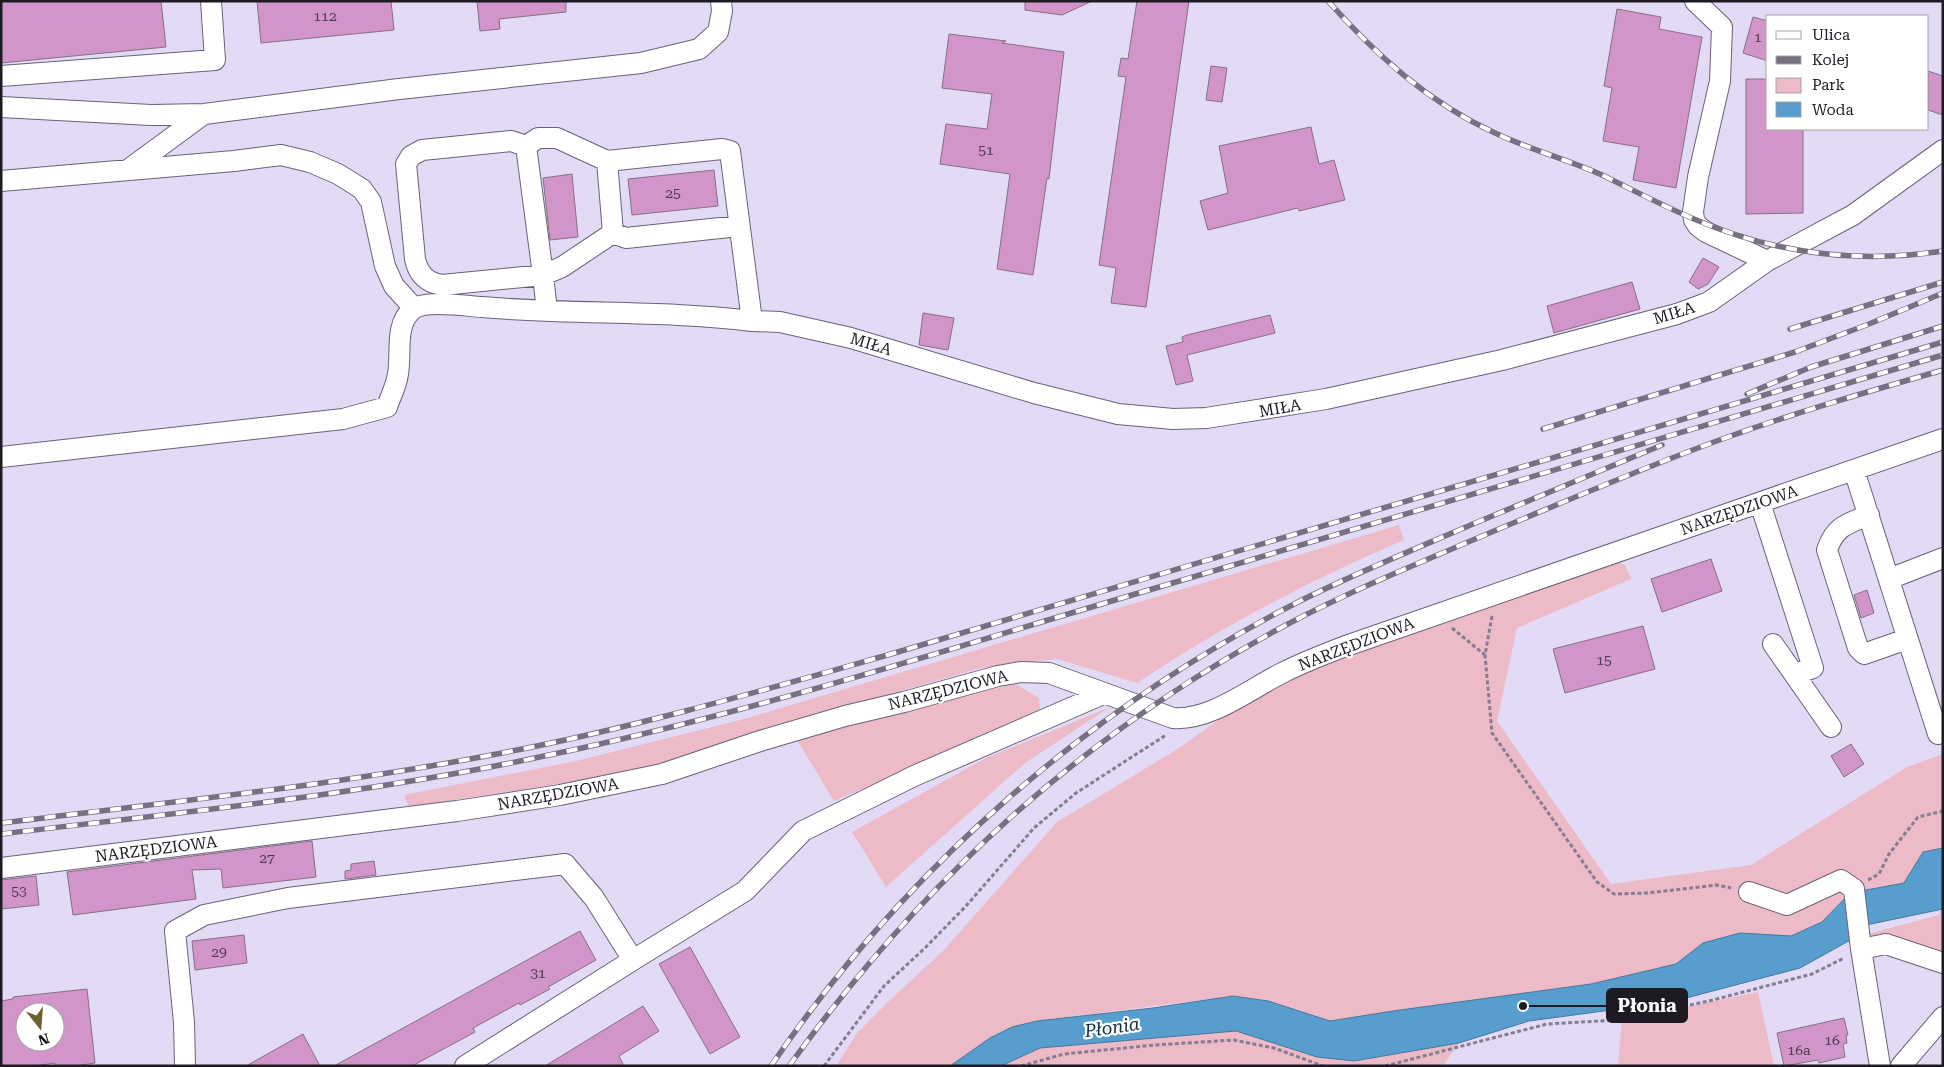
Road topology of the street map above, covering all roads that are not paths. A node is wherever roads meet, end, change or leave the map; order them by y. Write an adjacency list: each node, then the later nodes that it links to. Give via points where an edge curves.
1 (211, 1): 4 (street, via 215,60)
2 (721, 1): 6 (street, via 718,32 700,49 641,63)
3 (1695, 1): 14 (street, via 1722,27 1720,81 1698,177 1694,220 1706,232)
4 (1, 76)
5 (1, 107): 6 (street, via 151,115)
6 (204, 114): 10 (street)
7 (526, 146): 9 (street, via 538,138 557,138); 15 (street); 15 (street, via 510,141 422,150 411,156 406,164 415,259 424,278 442,285)
8 (1943, 150): 14 (street, MIŁA, via 1853,215)
9 (607, 161): 12 (street, via 722,149 730,151); 13 (street)
10 (129, 169): 11 (street); 16 (street, via 281,155 310,162 338,174 362,190 371,202 385,266 394,286)
11 (1, 182)
12 (740, 226): 13 (street, via 626,238); 18 (street)
13 (613, 233): 15 (street, via 562,267)
14 (1767, 261): 18 (street, MIŁA, via 1708,302 1677,314 1502,360 1326,400 1206,418 1118,414 1034,393 851,338 780,322)
15 (543, 274): 17 (street)
16 (414, 308): 17 (street, MIŁA, via 419,304); 20 (street, via 402,323 397,378 387,407 343,419)
17 (547, 311): 18 (street, MIŁA, via 660,313)
18 (752, 321)
19 (1943, 439): 21 (street, NARZĘDZIOWA)
20 (1, 457)
21 (1854, 470): 22 (street, NARZĘDZIOWA); 23 (street)
22 (1760, 503): 28 (street, via 1814,668); 29 (street, NARZĘDZIOWA, via 1316,657 1204,714 1173,718)
23 (1869, 515): 25 (street); 26 (street, via 1841,527 1831,536 1827,550 1858,648 1864,654)
24 (1943, 558): 25 (street)
25 (1888, 579): 26 (street)
26 (1907, 639): 31 (street)
27 (1773, 644): 28 (street)
28 (1795, 674): 30 (street)
29 (1103, 694): 32 (street, NARZĘDZIOWA, via 1048,673 1010,674 845,716 662,774 608,786 457,811); 35 (street, via 914,776 803,831 746,891)
30 (1831, 727)
31 (1938, 734)
32 (1, 868)
33 (1749, 892): 34 (street, via 1787,905 1841,880 1854,889)
34 (1860, 941): 36 (street, via 1886,944); 40 (street)
35 (633, 960): 38 (street, via 594,898 565,864 288,898 204,915 175,931); 39 (street)
36 (1943, 963)
37 (1943, 1016): 41 (street)
38 (185, 1066)
39 (465, 1066)
40 (1880, 1066)
41 (1901, 1066)

